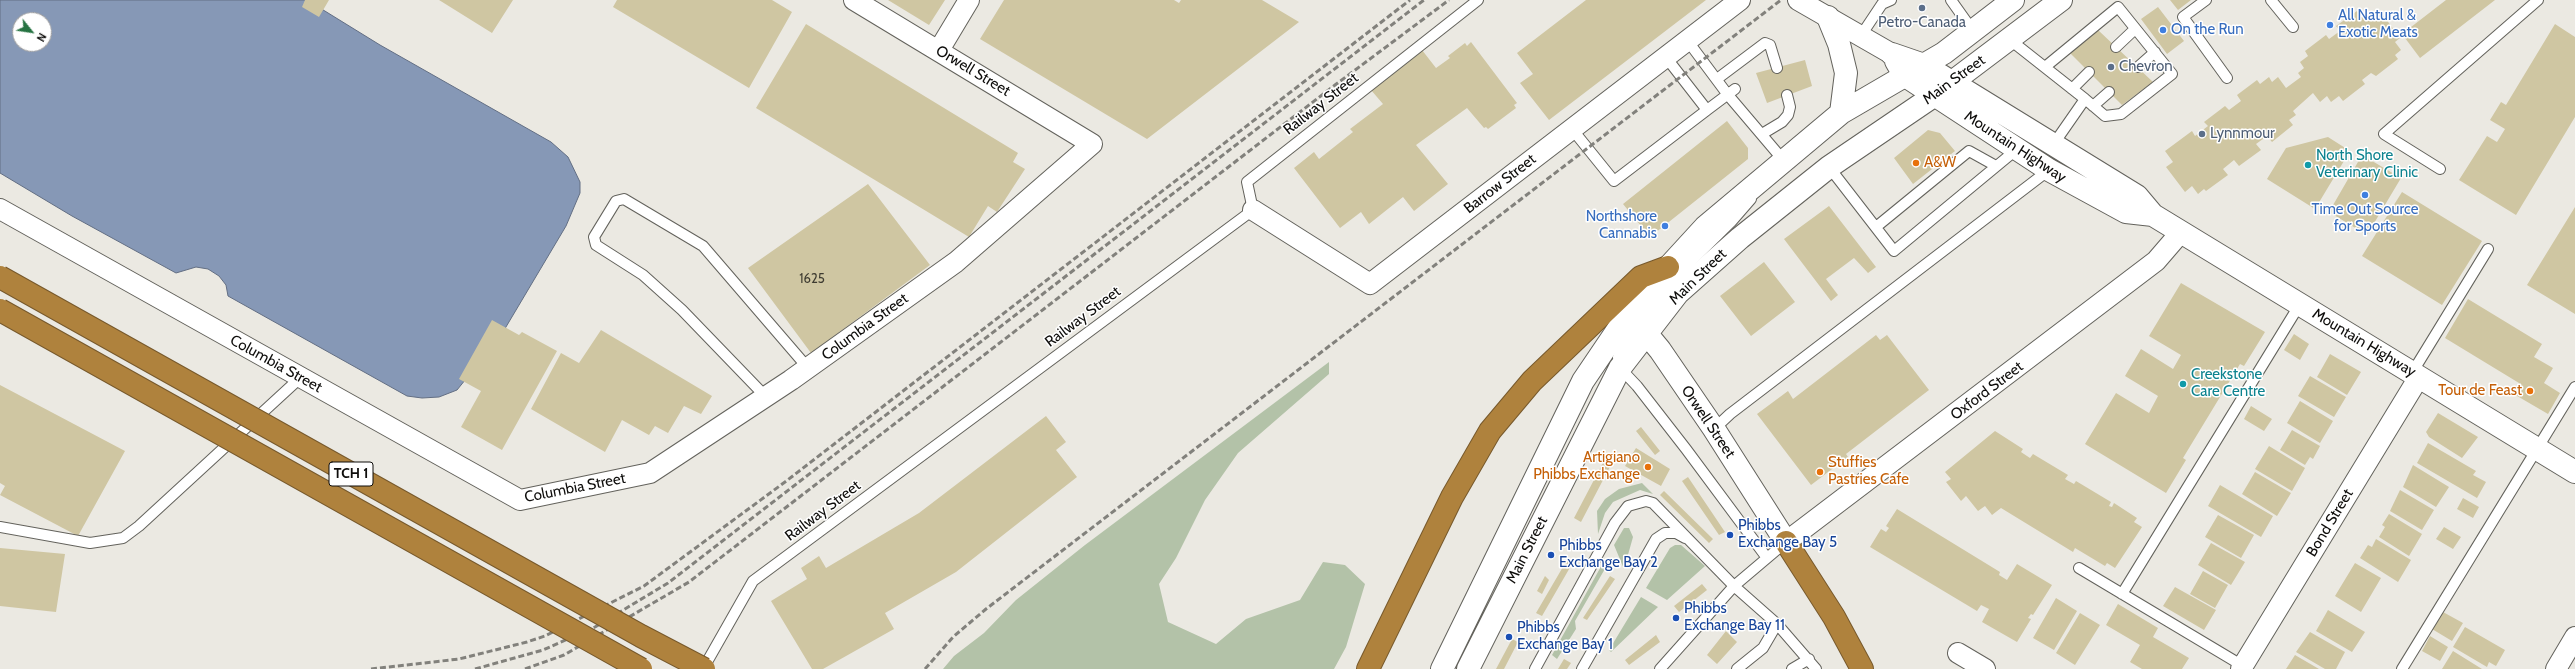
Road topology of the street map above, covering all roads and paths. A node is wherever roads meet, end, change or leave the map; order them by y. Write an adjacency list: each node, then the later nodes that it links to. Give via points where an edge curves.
1 (854, 0): 22 (street, Orwell Street)
2 (969, 0): 22 (street)
3 (1478, 0): 55 (lane, Railway Street, via 1247,182)
4 (1740, 0): 20 (street, Barrow Street)
5 (1798, 0): 14 (street, Mountain Highway)
6 (1891, 0): 18 (lane, via 1882,4)
7 (1951, 0): 17 (lane)
8 (2013, 0): 17 (main road, Main Street)
9 (2061, 0): 19 (main road, Main Street)
10 (2206, 0): 32 (lane, via 2183,17)
11 (2271, 0): 15 (lane)
12 (2538, 0): 51 (lane, via 2384,134)
13 (2119, 3): 16 (lane); 27 (lane)
14 (1828, 18): 18 (street, Mountain Highway); 42 (main road, via 1839,44 1846,73)
15 (2293, 27)
16 (2135, 29): 21 (lane); 23 (lane)
17 (1973, 31): 26 (main road, Main Street, via 1950,50)
18 (1860, 36): 24 (street, Mountain Highway)
19 (2010, 39): 27 (lane); 34 (main road, Main Street)
20 (1687, 40): 25 (street, Barrow Street); 33 (lane)
21 (2116, 47)
22 (939, 50): 45 (street, Orwell Street)
23 (2155, 52): 28 (lane); 40 (lane, via 2172,74 2121,114 2105,116)
24 (1892, 54): 26 (main road, Mountain Highway); 31 (main road, Mountain Highway)
25 (1665, 56): 41 (lane); 43 (street, Barrow Street)
26 (1924, 65): 31 (main road, Main Street); 34 (main road, Mountain Highway)
27 (2044, 67): 35 (lane)
28 (2138, 67)
29 (1777, 68): 33 (lane, via 1770,45 1765,42)
30 (2089, 72): 35 (lane)
31 (1904, 75): 34 (main road, Mountain Highway); 42 (main road, Main Street)
32 (2227, 78)
33 (1717, 79): 36 (lane)
34 (1943, 88): 46 (main road, Mountain Highway); 47 (main road, Mountain Highway); 50 (main road, Main Street)
35 (2072, 89): 39 (lane)
36 (1732, 92): 41 (lane); 44 (lane)
37 (2109, 92): 40 (lane)
38 (1787, 95): 44 (lane, via 1790,107 1788,115 1782,122)
39 (2085, 99): 40 (lane); 46 (lane)
40 (2093, 106)
41 (1707, 110): 43 (lane, via 1614,181)
42 (1841, 113): 48 (main road, Main Street)
43 (1572, 129): 55 (street, Barrow Street, via 1370,284)
44 (1762, 134): 48 (lane)
45 (1092, 144): 65 (street, Columbia Street, via 956,262)
46 (2053, 145): 56 (main road, Mountain Highway, via 2137,196)
47 (2016, 150): 49 (lane); 52 (main road, Mountain Highway)
48 (1784, 161): 53 (main road, Main Street)
49 (1996, 166): 57 (lane, via 1969,151); 57 (lane, via 1894,250)
50 (1829, 167): 57 (lane); 64 (main road, Main Street)
51 (2440, 169)
52 (2049, 170): 56 (main road, Mountain Highway, via 2126,212); 71 (lane)
53 (1761, 180): 60 (main road, Main Street, via 1705,227); 64 (lane, via 1748,204 1667,285)
54 (0, 209): 68 (street, Columbia Street)
55 (1253, 210): 87 (lane, Railway Street, via 754,581)
56 (2153, 215): 58 (main road, Mountain Highway)
57 (1876, 227)
58 (2181, 232): 62 (main road, Mountain Highway); 76 (street, Oxford Street, via 2156,261)
59 (2488, 249): 67 (lane)
60 (1668, 267): 64 (main road, Main Street); 88 (highway, via 1640,277 1532,381 1490,431 1452,497)
61 (0, 277): 87 (highway, TCH 1, bridge)
62 (2300, 304): 67 (main road, Mountain Highway); 80 (lane)
63 (0, 310): 86 (highway, TCH 1, bridge)
64 (1628, 334): 66 (main road, Main Street); 71 (main road, Orwell Street); 89 (main road, Main Street, via 1583,381)
65 (808, 368): 70 (street, Columbia Street); 70 (lane, via 703,246 624,199 616,201 594,237 596,245 643,275 682,310)
66 (1620, 368): 77 (lane, via 1681,443); 90 (main road, Main Street)
67 (2415, 375): 72 (main road, Mountain Highway); 85 (street, Bond Street)
68 (300, 378): 70 (street, Columbia Street, via 520,500 650,473); 74 (lane, via 123,538 90,543)
69 (2575, 387): 72 (lane)
70 (766, 397)
71 (1714, 429): 76 (main road, Orwell Street)
72 (2537, 449): 73 (main road, Mountain Highway); 99 (lane)
73 (2575, 472)
74 (0, 527)
75 (1690, 540): 79 (lane); 91 (lane, via 1653,503 1628,506 1615,523); 92 (lane, via 1676,533 1664,533 1656,539)
76 (1786, 542): 77 (lane); 97 (highway, via 1834,617)
77 (1767, 558): 79 (lane)
78 (2079, 568): 80 (lane)
79 (1734, 586): 81 (lane); 93 (lane)
80 (2122, 594): 85 (lane)
81 (1777, 624): 84 (lane); 94 (lane, via 1763,648)
82 (2575, 637): 100 (street)
83 (1958, 653): 98 (street)
84 (1809, 658): 95 (lane); 96 (lane)
85 (2242, 667)
86 (641, 669)
87 (703, 669)
88 (1368, 669)
89 (1442, 669)
90 (1468, 669)
91 (1535, 669)
92 (1582, 669)
93 (1660, 669)
94 (1737, 669)
95 (1792, 669)
96 (1816, 669)
97 (1862, 669)
98 (1985, 669)
99 (2402, 669)
100 (2556, 669)

